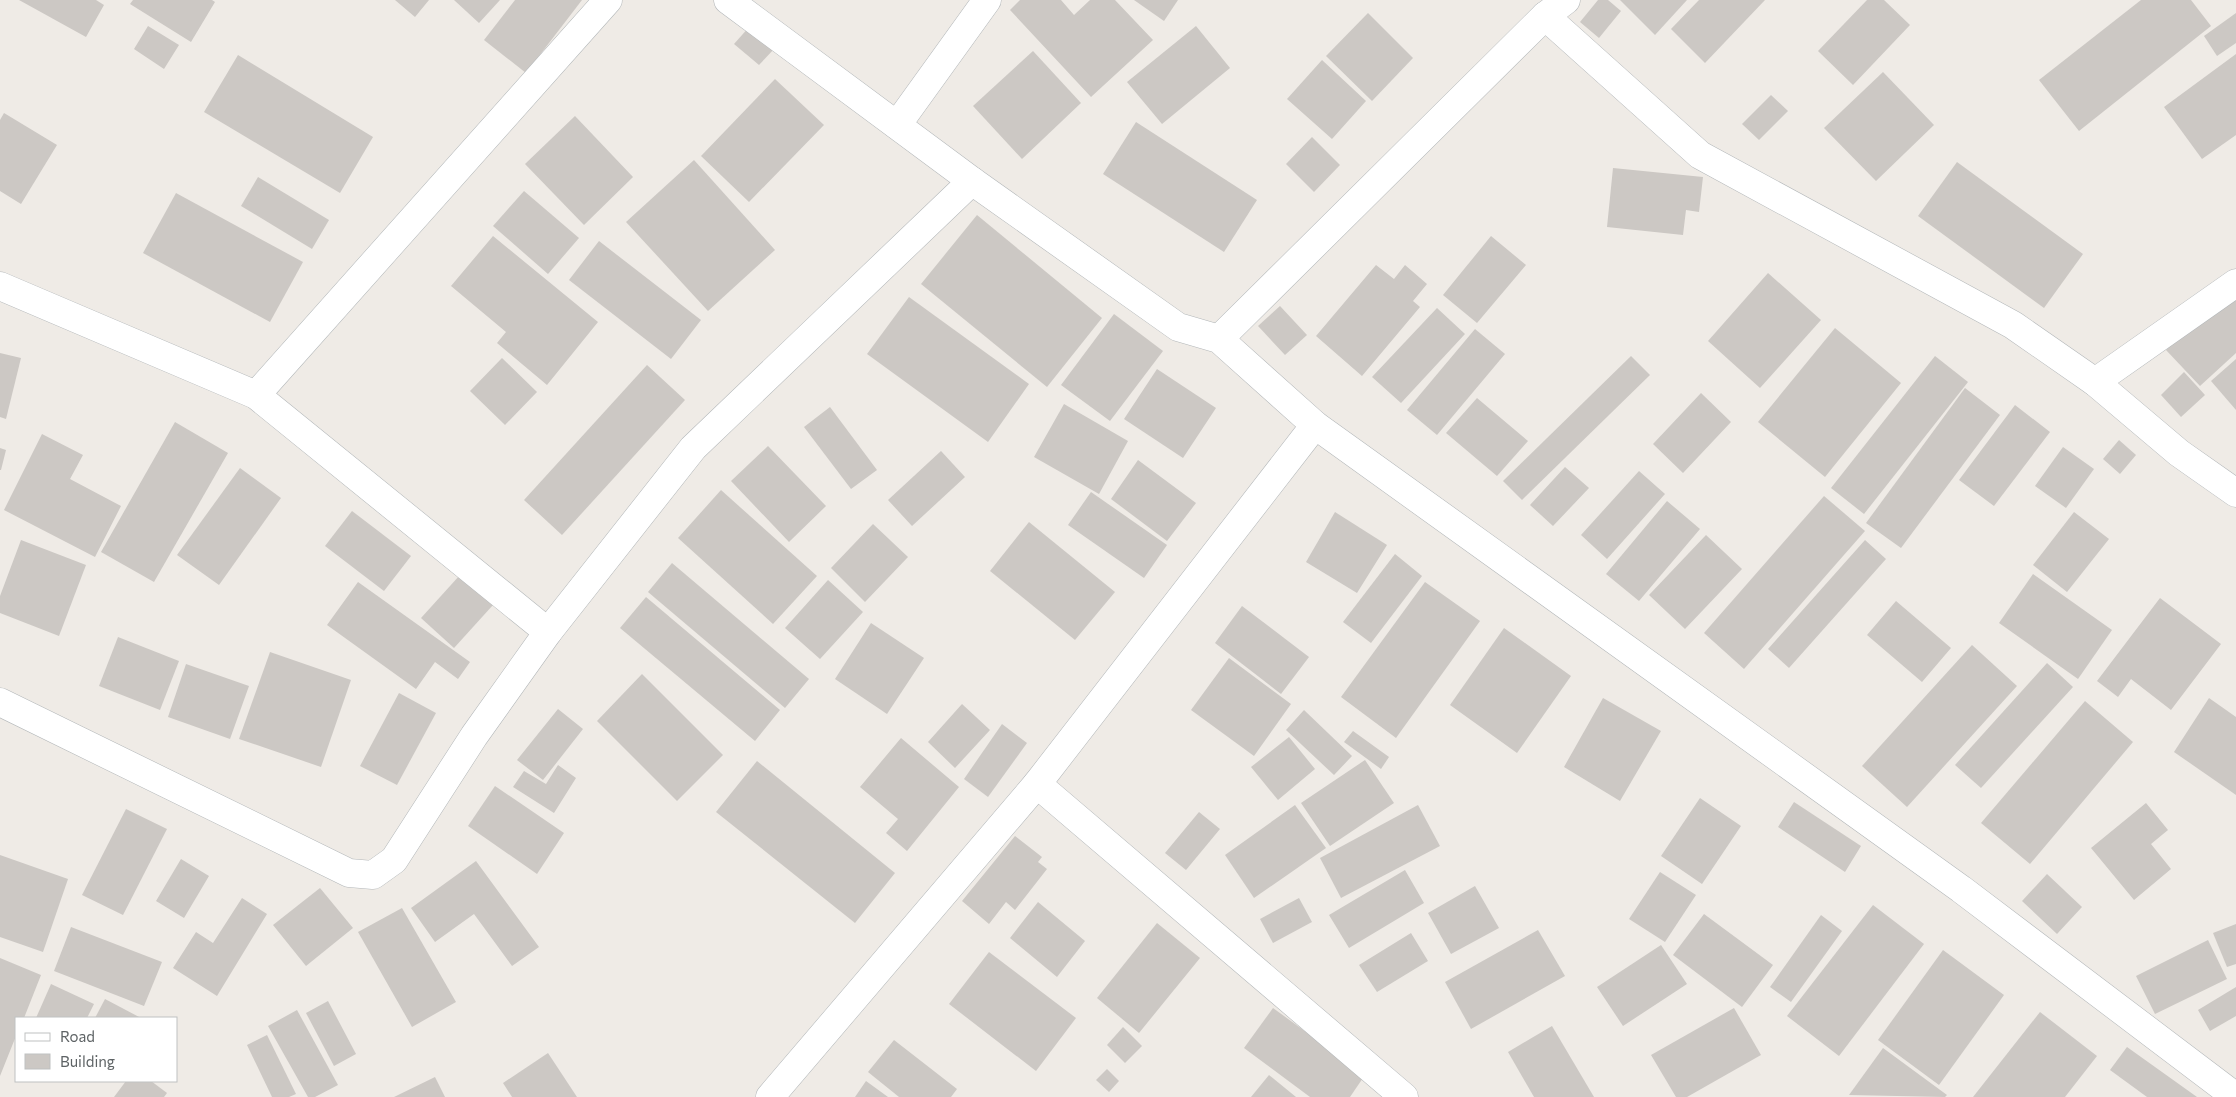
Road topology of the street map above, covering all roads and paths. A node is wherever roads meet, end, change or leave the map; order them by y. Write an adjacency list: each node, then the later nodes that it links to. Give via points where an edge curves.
1 (608, 0): 11 (street)
2 (728, 0): 5 (street)
3 (987, 0): 5 (street)
4 (1555, 8): 9 (street); 10 (street, via 1700,155 2013,325)
5 (897, 125): 6 (street)
6 (972, 182): 9 (street, via 1178,327); 14 (street, via 693,448)
7 (2236, 283): 10 (street)
8 (0, 286): 11 (street)
9 (1219, 339): 12 (street)
10 (2095, 382): 13 (street, via 2178,453)
11 (256, 394): 14 (street)
12 (1315, 425): 16 (street); 19 (street, via 1961,889)
13 (2236, 493)
14 (548, 632): 15 (street, via 474,736 394,860 373,874 350,873)
15 (0, 702)
16 (1036, 784): 17 (street); 18 (street)
17 (1401, 1096)
18 (770, 1097)
19 (2236, 1097)

